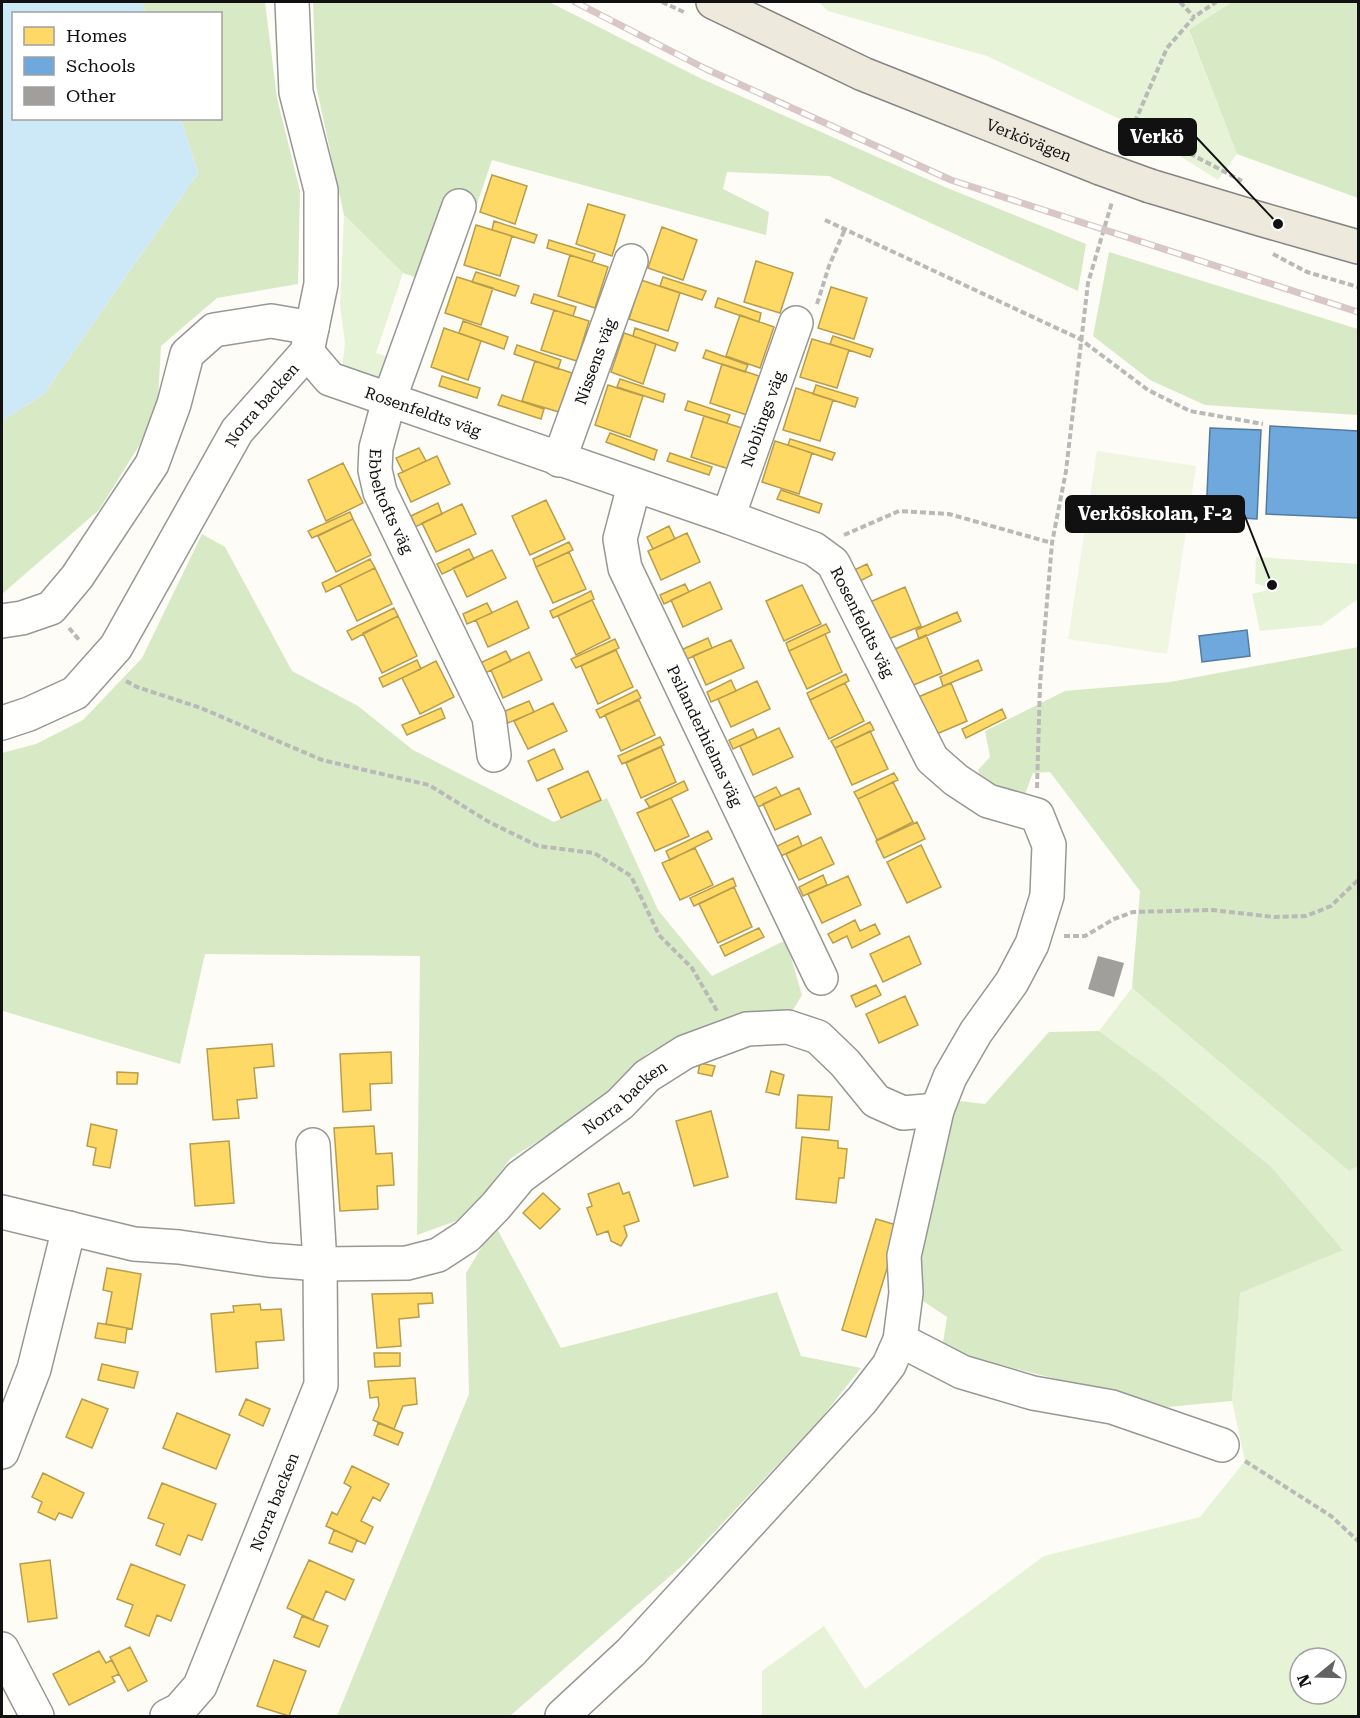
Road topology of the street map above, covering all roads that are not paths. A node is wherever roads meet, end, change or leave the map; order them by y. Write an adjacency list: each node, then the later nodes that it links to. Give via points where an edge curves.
1 (292, 2): 7 (street, via 296,92 321,190 321,284)
2 (713, 2): 4 (main road, Verkövägen, bridge, via 863,74 1113,173)
3 (459, 206): 8 (street, Ebbeltofts väg)
4 (1359, 247)
5 (631, 261): 9 (street, Nissens väg)
6 (796, 322): 11 (street, Noblings väg)
7 (309, 340): 8 (street, Rosenfeldts väg, via 330,379); 12 (street, via 271,321 214,330 187,354 152,464 77,577 51,608); 13 (street, Norra backen, via 237,430 116,647 75,693)
8 (388, 400): 9 (street, Rosenfeldts väg); 14 (street, Ebbeltofts väg, via 376,447 375,470 380,492 489,717)
9 (559, 460): 10 (street, Rosenfeldts väg)
10 (634, 486): 11 (street, Rosenfeldts väg); 15 (street, Psilanderhielms väg, via 620,540 625,568)
11 (728, 517): 16 (street, Rosenfeldts väg, via 814,549 833,563 932,759 988,801 1036,815 1049,845 1047,896 1032,944 950,1077)
12 (2, 621)
13 (2, 723)
14 (494, 755)
15 (822, 978)
16 (937, 1110): 20 (street, Norra backen, via 903,1113 876,1101 846,1063 818,1037 788,1027 747,1029 685,1052 647,1077 620,1104 520,1177 467,1236 438,1255 407,1263); 21 (street, via 904,1256 906,1293)
17 (313, 1145): 20 (street, Norra backen)
18 (2, 1212): 19 (street, Norra backen)
19 (69, 1228): 20 (street, Norra backen, via 134,1244); 23 (street, via 34,1370)
20 (320, 1264): 26 (street, Norra backen, via 321,1385 200,1686 179,1710)
21 (900, 1340): 22 (street, via 962,1372 1034,1393 1112,1407); 27 (street, via 889,1365 862,1400 631,1652)
22 (1222, 1445)
23 (2, 1452)
24 (2, 1649): 25 (street)
25 (37, 1716)
26 (167, 1716)
27 (562, 1716)

